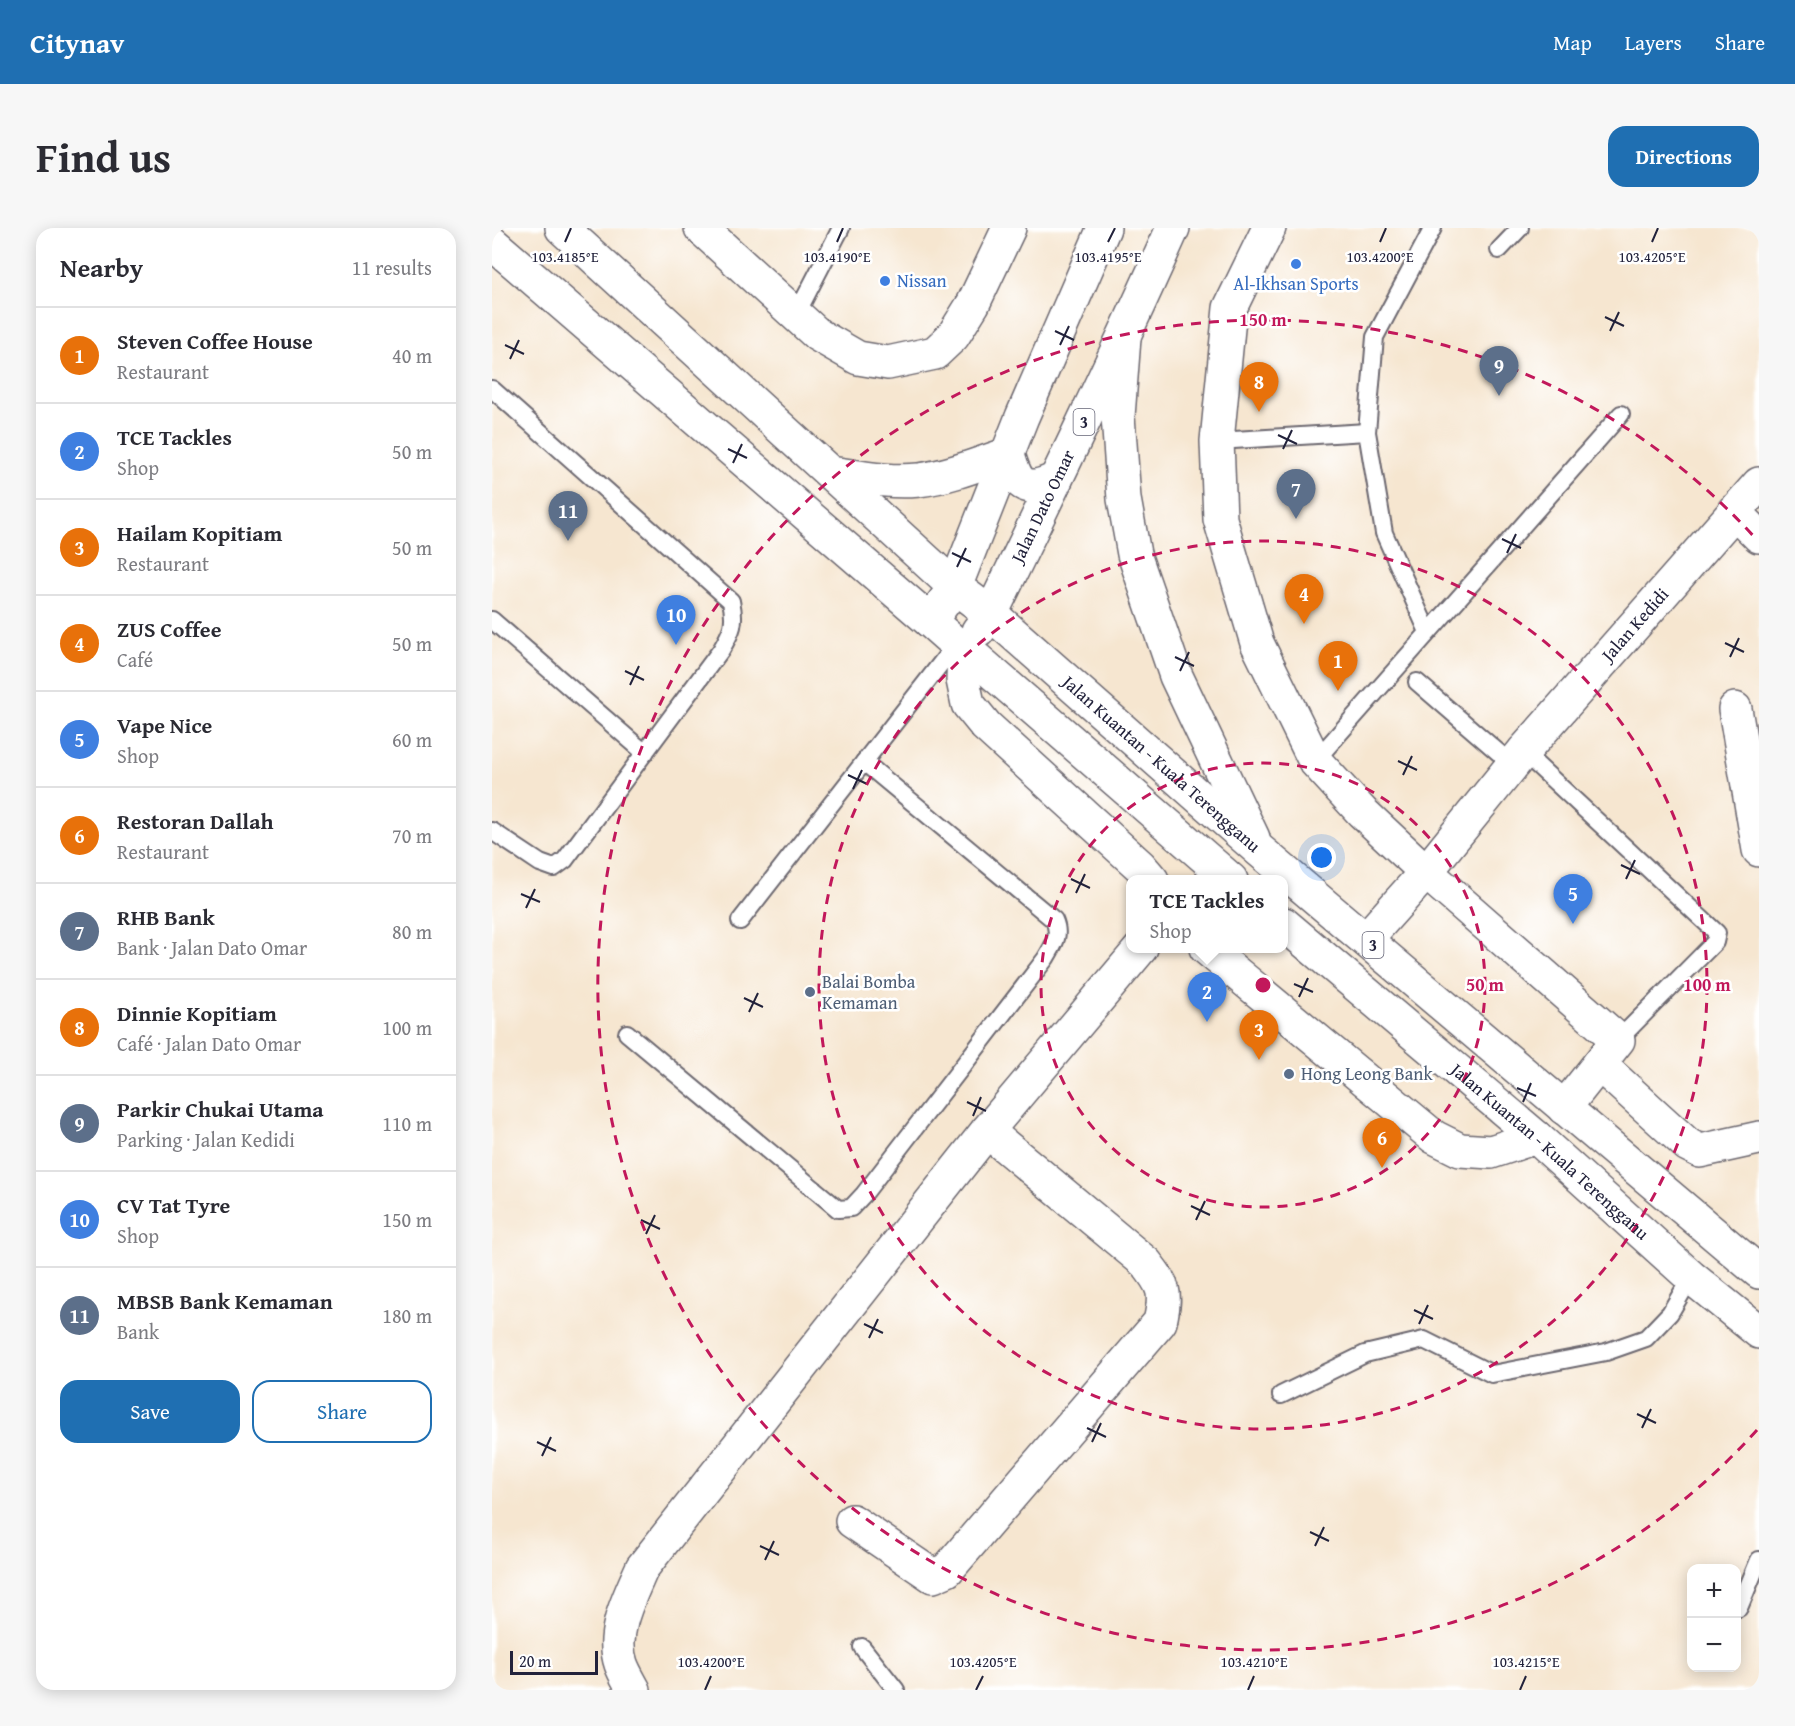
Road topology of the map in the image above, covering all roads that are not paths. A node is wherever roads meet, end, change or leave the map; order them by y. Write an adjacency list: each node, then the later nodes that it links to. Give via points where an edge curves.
1 (562, 228): 19 (main road, Jalan Kuantan - Kuala Terengganu)
2 (701, 228): 12 (main road)
3 (841, 228): 12 (lane)
4 (1009, 228): 12 (main road, via 973,304 953,336 935,353 888,363 858,358 818,335)
5 (1104, 228): 18 (main road)
6 (1173, 228): 13 (main road, Jalan Dato Omar / 3)
7 (1269, 228): 17 (main road, via 1230,308)
8 (1433, 228): 16 (lane, via 1375,337)
9 (1520, 228): 11 (lane)
10 (492, 243): 27 (main road)
11 (1499, 250)
12 (796, 315)
13 (1124, 338): 20 (main road, Jalan Dato Omar / 3); 37 (main road, via 1118,416 1124,499 1134,554 1176,676)
14 (494, 394): 32 (lane, via 731,601 732,631)
15 (1620, 414): 28 (lane)
16 (1366, 432): 17 (lane); 28 (lane, via 1384,533)
17 (1217, 441): 34 (main road, via 1220,519 1257,643)
18 (1008, 453): 19 (main road, via 956,472 919,480 878,480); 20 (main road, via 1013,472 1030,488); 24 (main road)
19 (831, 473): 24 (main road, Jalan Kuantan - Kuala Terengganu)
20 (1056, 479): 25 (main road, Jalan Dato Omar / 3)
21 (1759, 484): 22 (main road, Jalan Kedidi)
22 (1734, 512): 23 (main road); 33 (main road, Jalan Kedidi)
23 (1759, 536)
24 (955, 587): 25 (main road, Jalan Kuantan - Kuala Terengganu / 3); 27 (main road)
25 (991, 614): 29 (main road, Jalan Dato Omar / 3); 37 (main road, Jalan Kuantan - Kuala Terengganu / 3)
26 (492, 620): 32 (lane)
27 (930, 621): 29 (main road)
28 (1428, 632): 34 (lane)
29 (960, 646): 35 (lane); 40 (main road, via 968,704); 41 (main road)
30 (1417, 681): 33 (lane)
31 (1735, 709): 38 (main road)
32 (645, 753): 36 (lane, via 565,860 554,868)
33 (1518, 758): 39 (main road, Jalan Kedidi); 48 (lane, via 1717,933 1715,942)
34 (1316, 761): 39 (main road, via 1362,812)
35 (864, 762): 42 (lane); 47 (lane, via 1054,920 1058,929 1046,958 864,1194 851,1208 838,1209)
36 (492, 831)
37 (1259, 850): 44 (main road, Jalan Kuantan - Kuala Terengganu / 3)
38 (1759, 850)
39 (1426, 872): 44 (main road, Jalan Kedidi); 48 (main road)
40 (1148, 875)
41 (1227, 875)
42 (740, 921)
43 (1288, 929): 51 (main road, Jalan Kuantan - Kuala Terengganu / 3)
44 (1366, 939): 49 (main road, Jalan Kuantan - Kuala Terengganu / 3)
45 (1137, 953): 50 (main road)
46 (1212, 953): 51 (main road, via 1434,1137 1460,1150 1491,1152)
47 (627, 1033)
48 (1609, 1052): 49 (main road); 52 (main road, via 1688,1145 1700,1151)
49 (1564, 1108): 53 (main road, Jalan Kuantan - Kuala Terengganu / 3)
50 (987, 1131): 57 (main road, via 1146,1263 1161,1282 1165,1301 1160,1322 947,1570 933,1576); 61 (main road, via 642,1568 618,1629 620,1662)
51 (1536, 1137): 54 (main road, Jalan Kuantan - Kuala Terengganu / 3)
52 (1759, 1138)
53 (1759, 1272)
54 (1691, 1277): 55 (main road, Jalan Kuantan - Kuala Terengganu / 3); 56 (lane, via 1670,1313 1646,1338 1606,1352 1492,1374 1424,1340 1365,1354)
55 (1759, 1332)
56 (1281, 1395)
57 (852, 1521)
58 (1759, 1560): 59 (lane)
59 (1741, 1603)
60 (862, 1647): 62 (lane)
61 (634, 1690)
62 (896, 1690)

